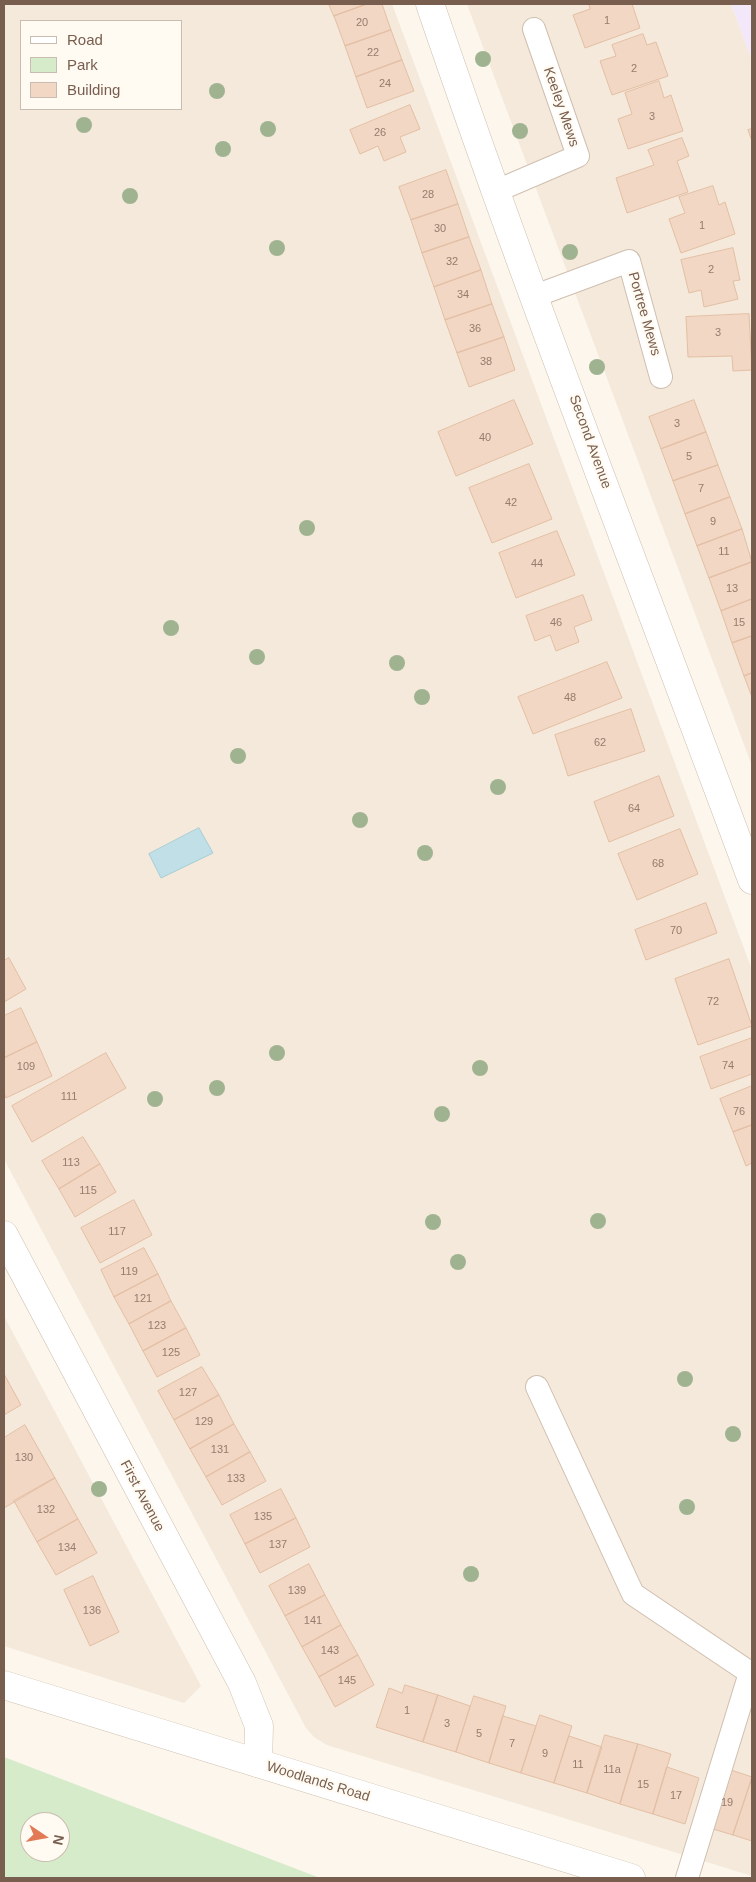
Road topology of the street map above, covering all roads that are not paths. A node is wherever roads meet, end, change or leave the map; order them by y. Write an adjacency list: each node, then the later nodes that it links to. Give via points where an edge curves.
1 (430, 4): 3 (street, Second Avenue)
2 (534, 29): 3 (lane, Keeley Mews, via 578,156)
3 (494, 192): 4 (street, Second Avenue)
4 (535, 296): 5 (lane, Portree Mews, via 629,261); 6 (street, Second Avenue)
5 (661, 377)
6 (752, 880)
7 (4, 1235): 11 (street, First Avenue, via 242,1683 259,1726)
8 (537, 1388): 9 (lane, via 633,1594)
9 (751, 1674): 13 (lane)
10 (4, 1684): 11 (street, Woodlands Road)
11 (258, 1763): 12 (street, Woodlands Road)
12 (632, 1878)
13 (688, 1878)

